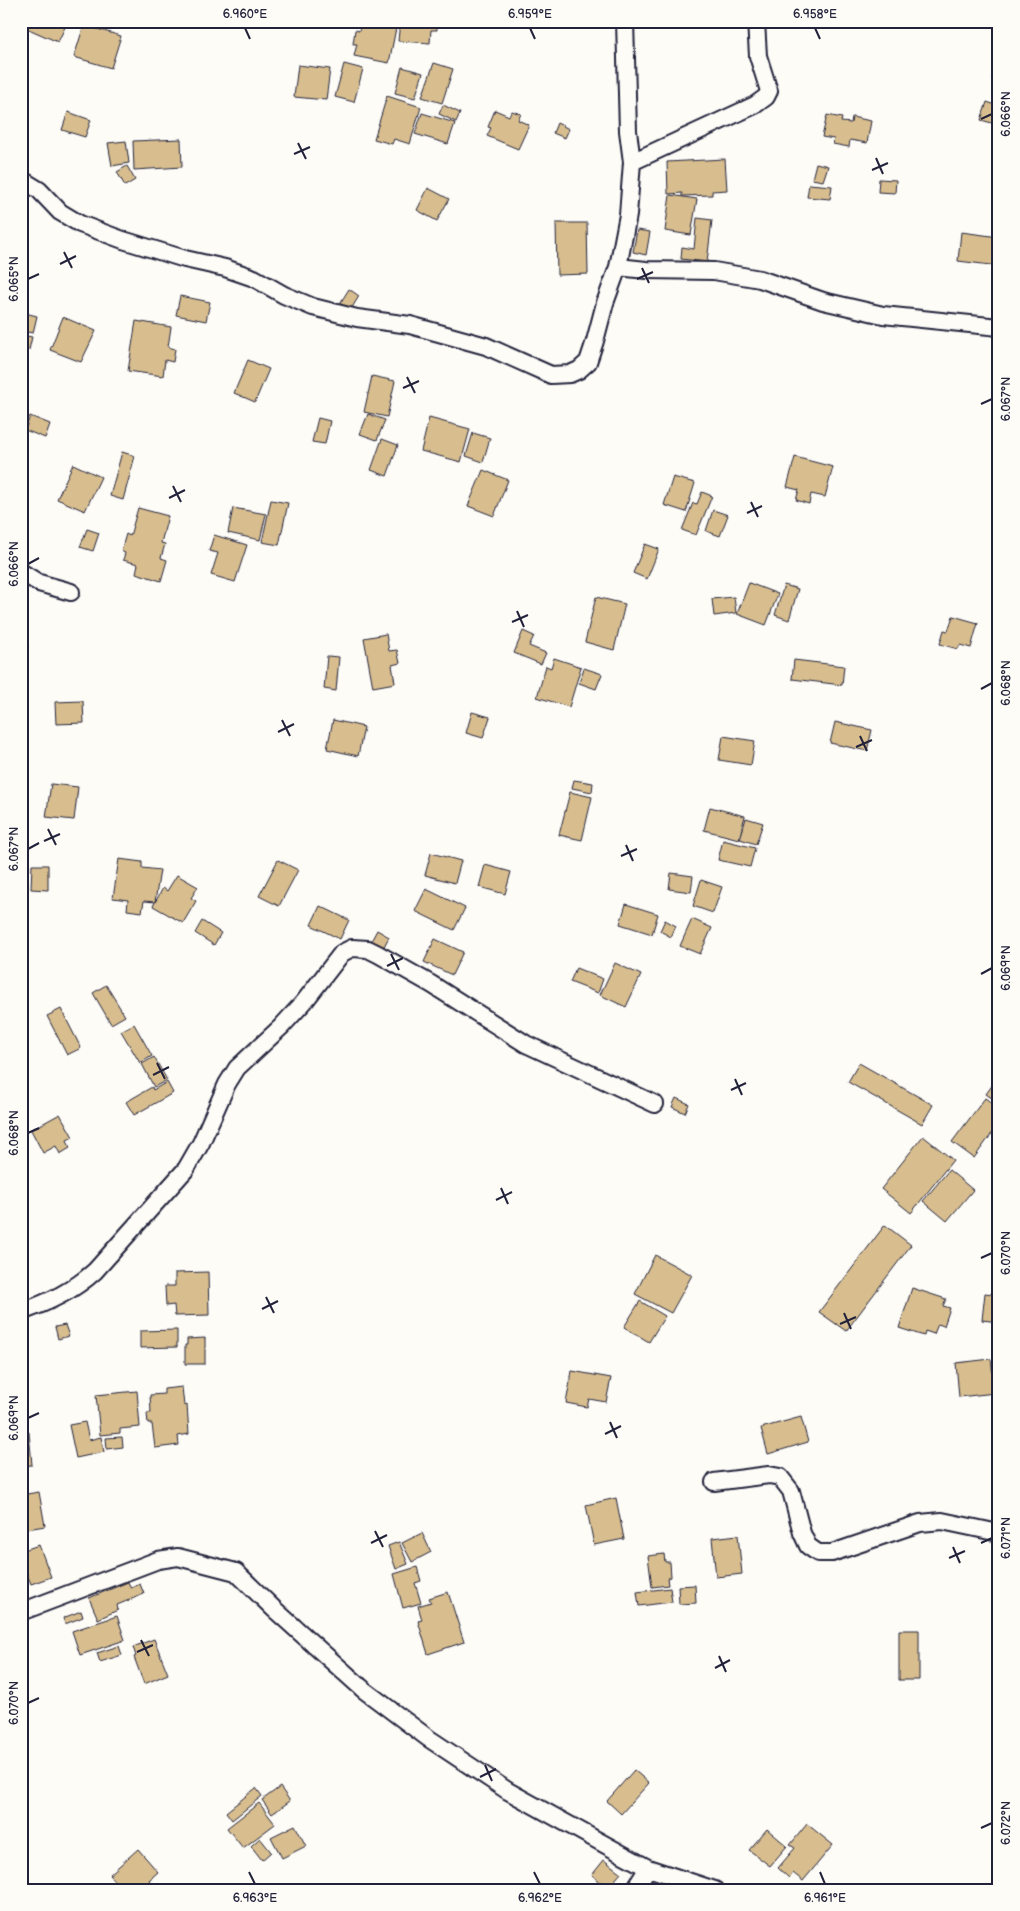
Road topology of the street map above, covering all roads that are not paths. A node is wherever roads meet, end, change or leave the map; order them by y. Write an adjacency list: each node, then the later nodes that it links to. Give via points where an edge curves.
1 (625, 21): 3 (street, via 628,132)
2 (756, 21): 3 (street, via 758,56 768,91 766,97 755,106)
3 (632, 162): 5 (street, via 628,215)
4 (21, 179): 5 (street, via 39,190 60,212 80,224 123,240 254,278 313,307 357,318 410,325 486,346 551,374 570,374 588,362)
5 (618, 267): 6 (street, via 714,271 760,279 823,301 883,315)
6 (999, 327)
7 (21, 572): 8 (street, via 39,583)
8 (70, 592)
9 (655, 1104): 10 (street, via 526,1044 378,954 368,949 352,948 342,953 304,1002 237,1068 186,1169 96,1272 56,1299)
10 (21, 1312)
11 (714, 1482): 12 (street, via 769,1475 780,1477 790,1491 808,1546 818,1553 832,1553 920,1523 942,1521)
12 (999, 1533)
13 (21, 1610): 14 (street, via 158,1560 178,1557 236,1572 364,1690 428,1738 508,1790)
14 (648, 1868): 15 (street); 16 (street)
15 (634, 1890)
16 (715, 1890)

